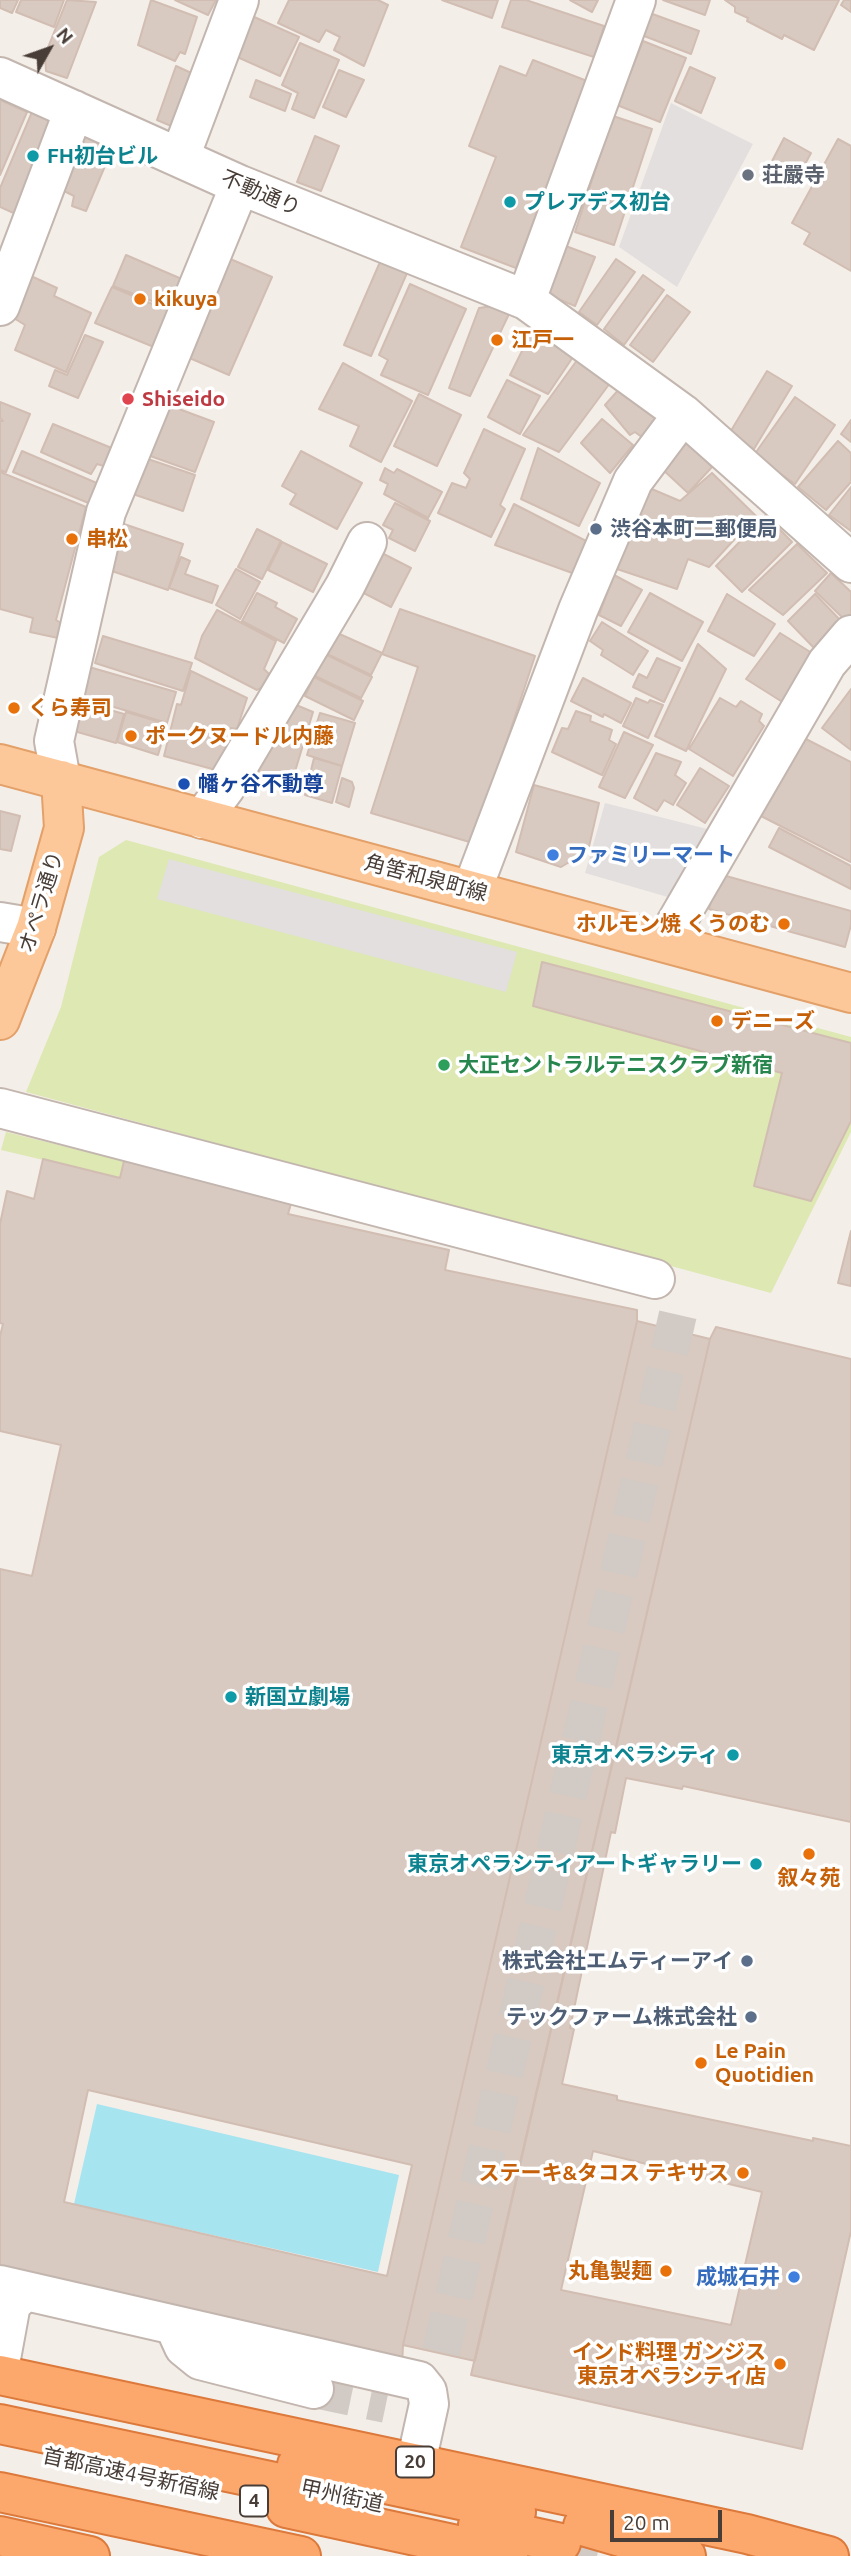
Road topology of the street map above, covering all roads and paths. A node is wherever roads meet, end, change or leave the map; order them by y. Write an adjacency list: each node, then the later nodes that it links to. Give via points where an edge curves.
1 (239, 0): 5 (street)
2 (636, 0): 7 (street)
3 (0, 77): 4 (street, 不動通り)
4 (74, 110): 5 (street, 不動通り); 8 (street)
5 (180, 157): 6 (street, 不動通り)
6 (240, 185): 7 (street, 不動通り); 14 (street, via 106,512 54,741)
7 (526, 300): 9 (street, 不動通り)
8 (0, 306)
9 (683, 414): 11 (street, 不動通り); 16 (street, via 633,481 578,610)
10 (366, 542): 15 (street, via 345,586 225,788)
11 (851, 563)
12 (851, 635): 18 (street, via 827,663)
13 (0, 764): 14 (main road, 角筈和泉町線)
14 (61, 780): 15 (main road, 角筈和泉町線); 17 (main road, オペラ通り, via 64,828)
15 (202, 818): 16 (main road, 角筈和泉町線)
16 (472, 890): 18 (main road, 角筈和泉町線)
17 (18, 925): 20 (main road, オペラ通り)
18 (665, 942): 19 (main road, 角筈和泉町線)
19 (851, 993)
20 (0, 1020)
21 (0, 1108): 22 (street)
22 (655, 1279)
23 (13, 2288): 24 (street); 25 (street)
24 (174, 2325): 27 (street, via 184,2347 200,2360); 31 (street, via 419,2381 429,2404)
25 (0, 2364)
26 (0, 2375): 31 (highway, 20)
27 (314, 2389)
28 (0, 2402): 34 (highway)
29 (0, 2424): 34 (highway, 甲州街道 / 20)
30 (0, 2446): 41 (highway, 首都高速4号新宿線 / 4)
31 (416, 2463): 44 (highway, 20)
32 (0, 2492): 40 (highway, 4)
33 (0, 2517): 39 (highway)
34 (572, 2535): 42 (highway); 43 (highway)
35 (0, 2536): 38 (highway)
36 (0, 2551): 37 (highway)
37 (22, 2556)
38 (90, 2556)
39 (184, 2556)
40 (301, 2556)
41 (508, 2556)
42 (686, 2556)
43 (744, 2556)
44 (829, 2556)

